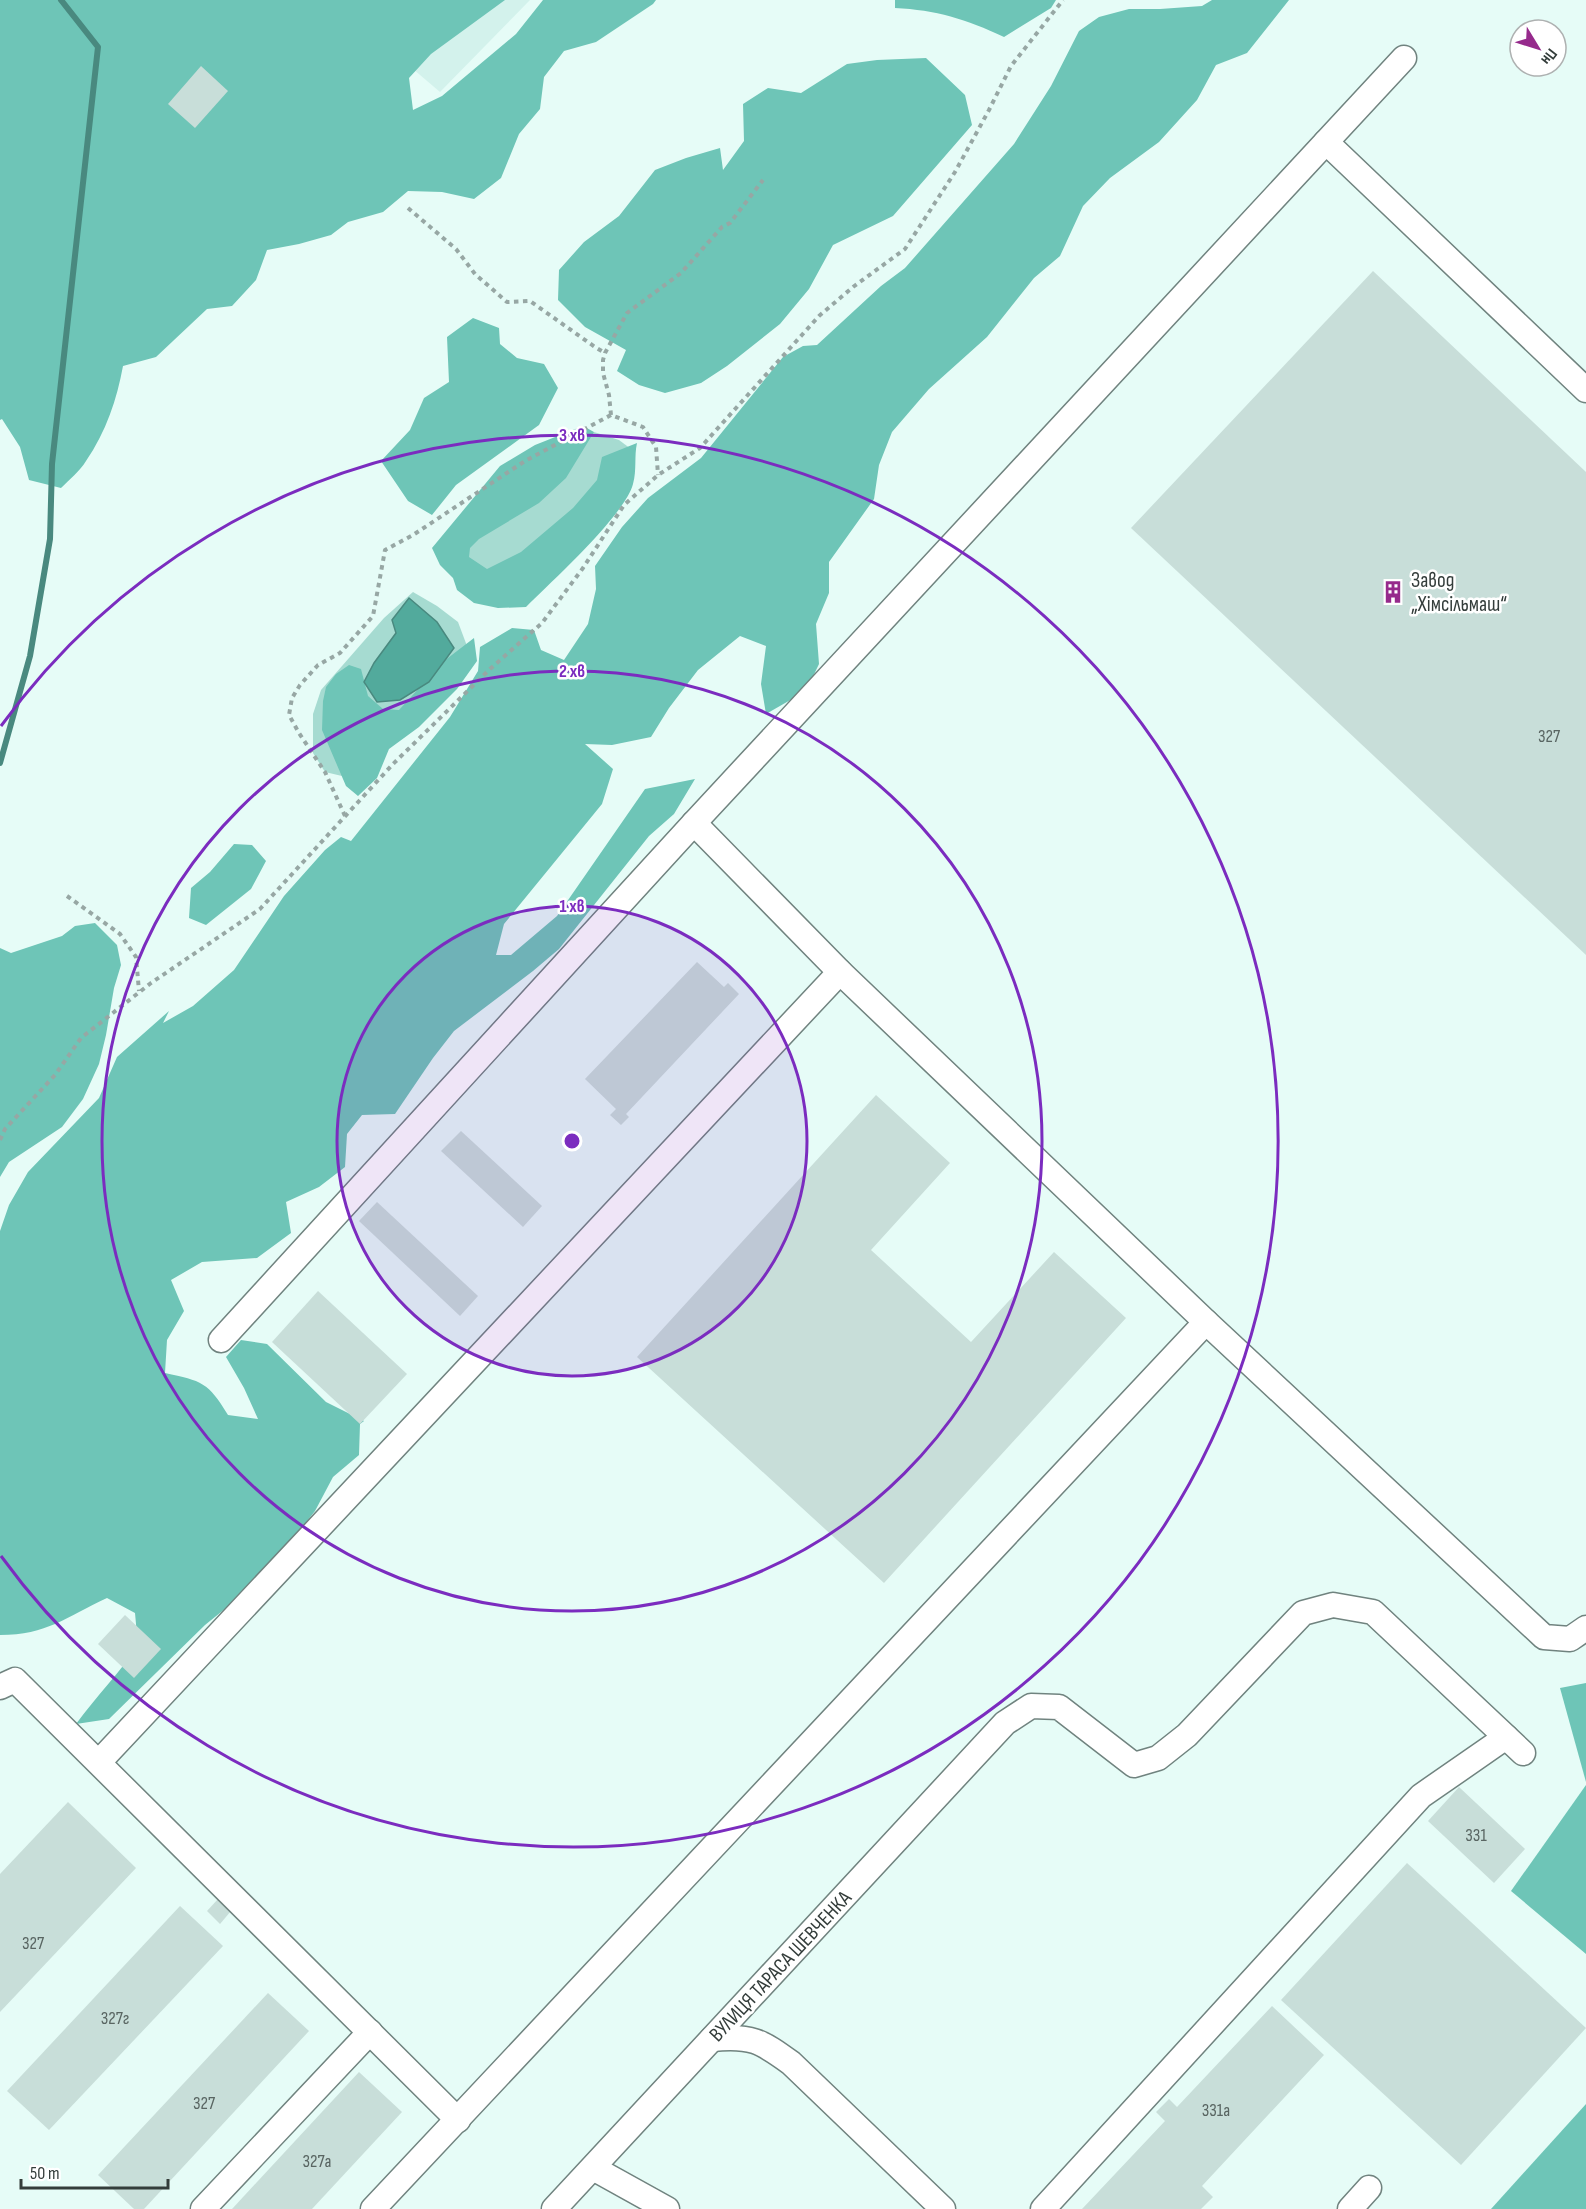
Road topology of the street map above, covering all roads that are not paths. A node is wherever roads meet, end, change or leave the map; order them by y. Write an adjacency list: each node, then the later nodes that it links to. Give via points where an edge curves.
1 (1404, 58): 2 (lane)
2 (1326, 142): 3 (lane); 4 (lane)
3 (1586, 390)
4 (694, 824): 5 (lane); 7 (lane)
5 (840, 972): 6 (lane); 10 (lane)
6 (1206, 1322): 8 (lane, via 1544,1637 1570,1638); 13 (lane)
7 (221, 1340)
8 (1586, 1628)
9 (0, 1687): 10 (lane, via 15,1680)
10 (99, 1762): 11 (lane)
11 (370, 2032): 13 (lane); 16 (lane)
12 (712, 2039): 14 (lane, ВУЛИЦЯ ТАРАСА ШЕВЧЕНКА); 20 (lane, via 737,2036 754,2041 792,2063); 21 (lane, ВУЛИЦЯ ТАРАСА ШЕВЧЕНКА, via 1005,1723 1031,1706 1059,1707 1134,1764 1158,1758 1187,1735 1303,1613 1333,1605 1373,1612 1515,1745 1421,1796)
13 (458, 2120): 17 (lane)
14 (593, 2168): 18 (lane, ВУЛИЦЯ ТАРАСА ШЕВЧЕНКА); 19 (lane)
15 (1369, 2188): 22 (lane)
16 (203, 2209)
17 (373, 2209)
18 (554, 2209)
19 (667, 2209)
20 (943, 2209)
21 (1043, 2209)
22 (1350, 2209)

